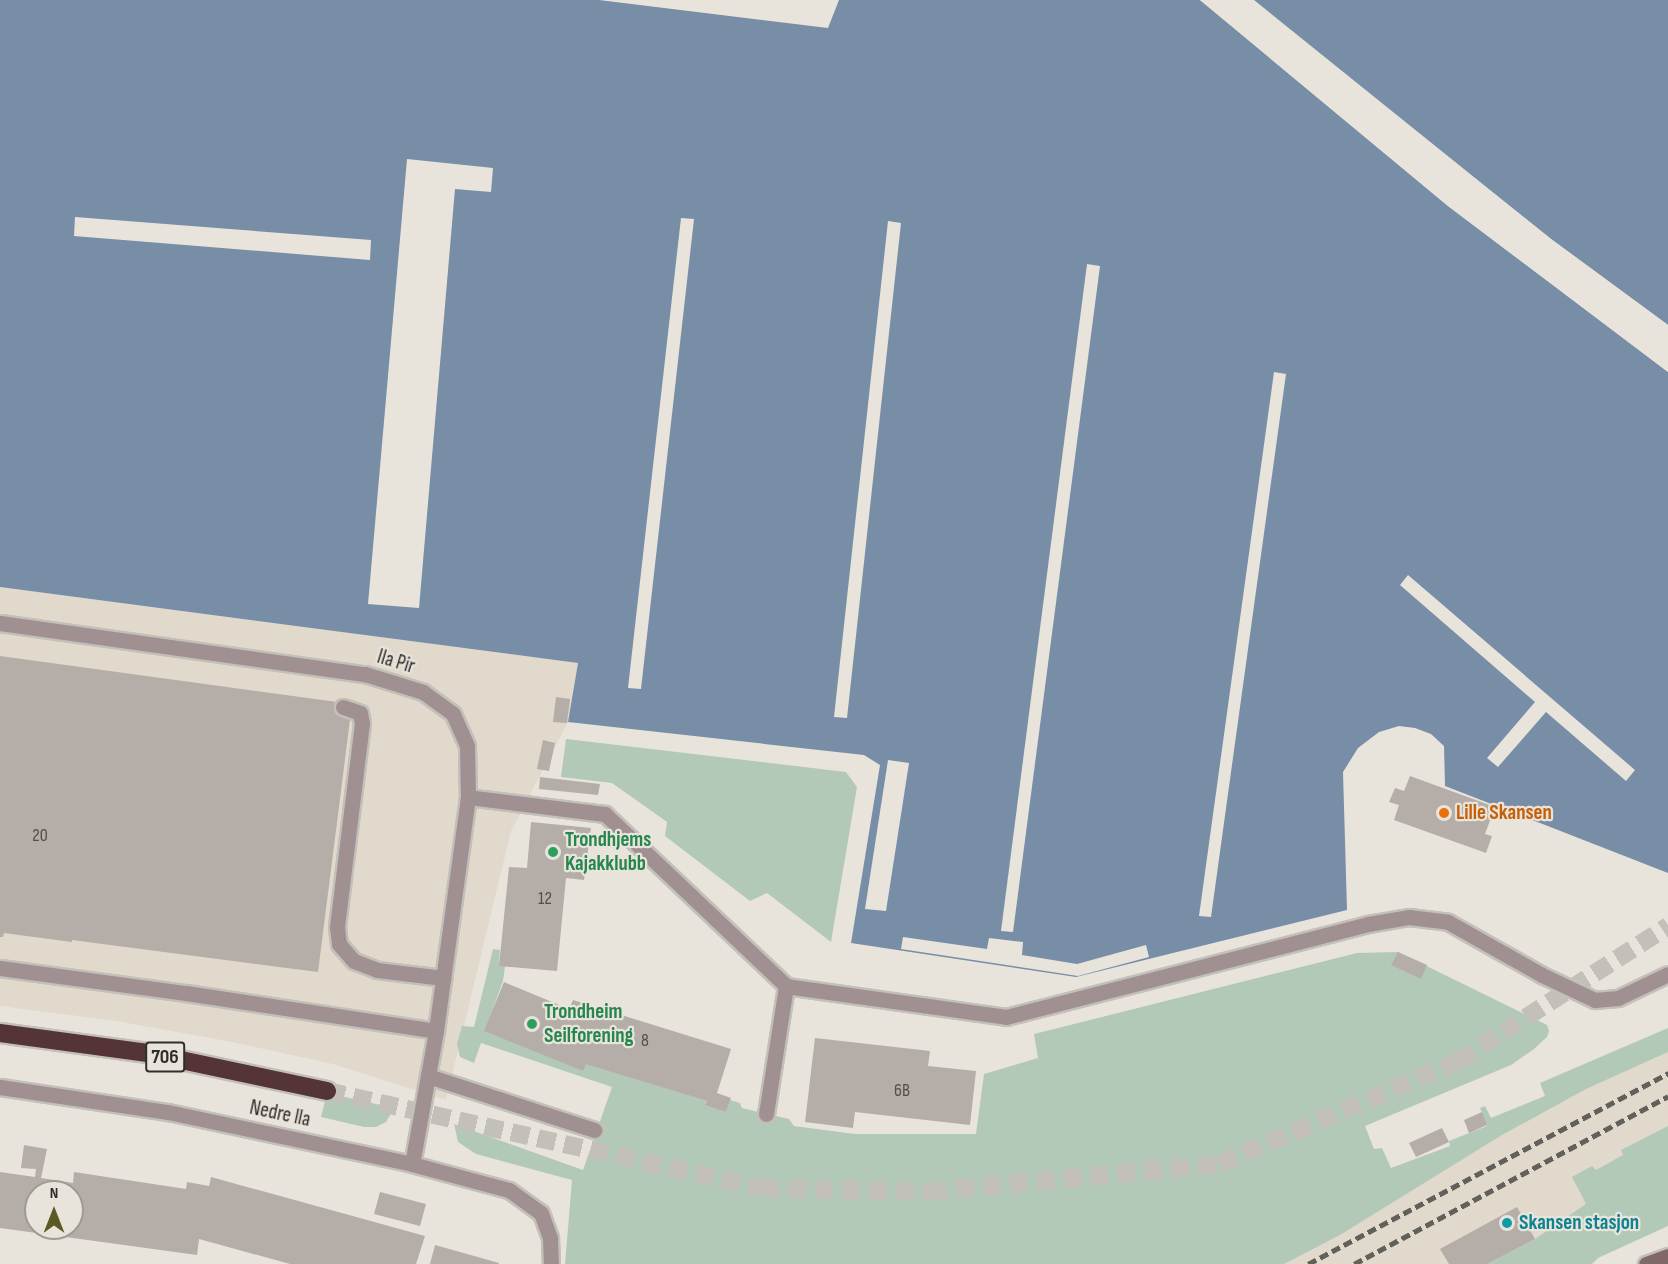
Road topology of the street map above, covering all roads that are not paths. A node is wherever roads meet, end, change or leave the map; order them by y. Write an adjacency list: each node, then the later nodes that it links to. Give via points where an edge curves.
1 (0, 623): 3 (street, Ila Pir, via 365,674 423,692 453,714 467,746)
2 (343, 707): 6 (street, via 360,713 362,723 337,927 339,944 354,961 377,970)
3 (468, 797): 6 (street, Ila Pir); 7 (street, via 604,814)
4 (0, 968): 8 (street)
5 (1664, 976): 7 (street, via 1618,998 1595,1000 1448,922 1409,918 1368,924 1006,1017)
6 (444, 978): 8 (street, Ila Pir)
7 (786, 986): 13 (street)
8 (436, 1031): 10 (street, Ila Pir)
9 (0, 1033): 12 (highway, 706, via 148,1053)
10 (428, 1076): 14 (street); 15 (street, Ila Pir)
11 (0, 1087): 15 (street, Nedre Ila, via 168,1112)
12 (327, 1091)
13 (766, 1114)
14 (594, 1130)
15 (412, 1164): 17 (street, Nedre Ila, via 509,1190 541,1213 550,1238)
16 (1668, 1256): 18 (main road)
17 (551, 1264)
18 (1646, 1264)

